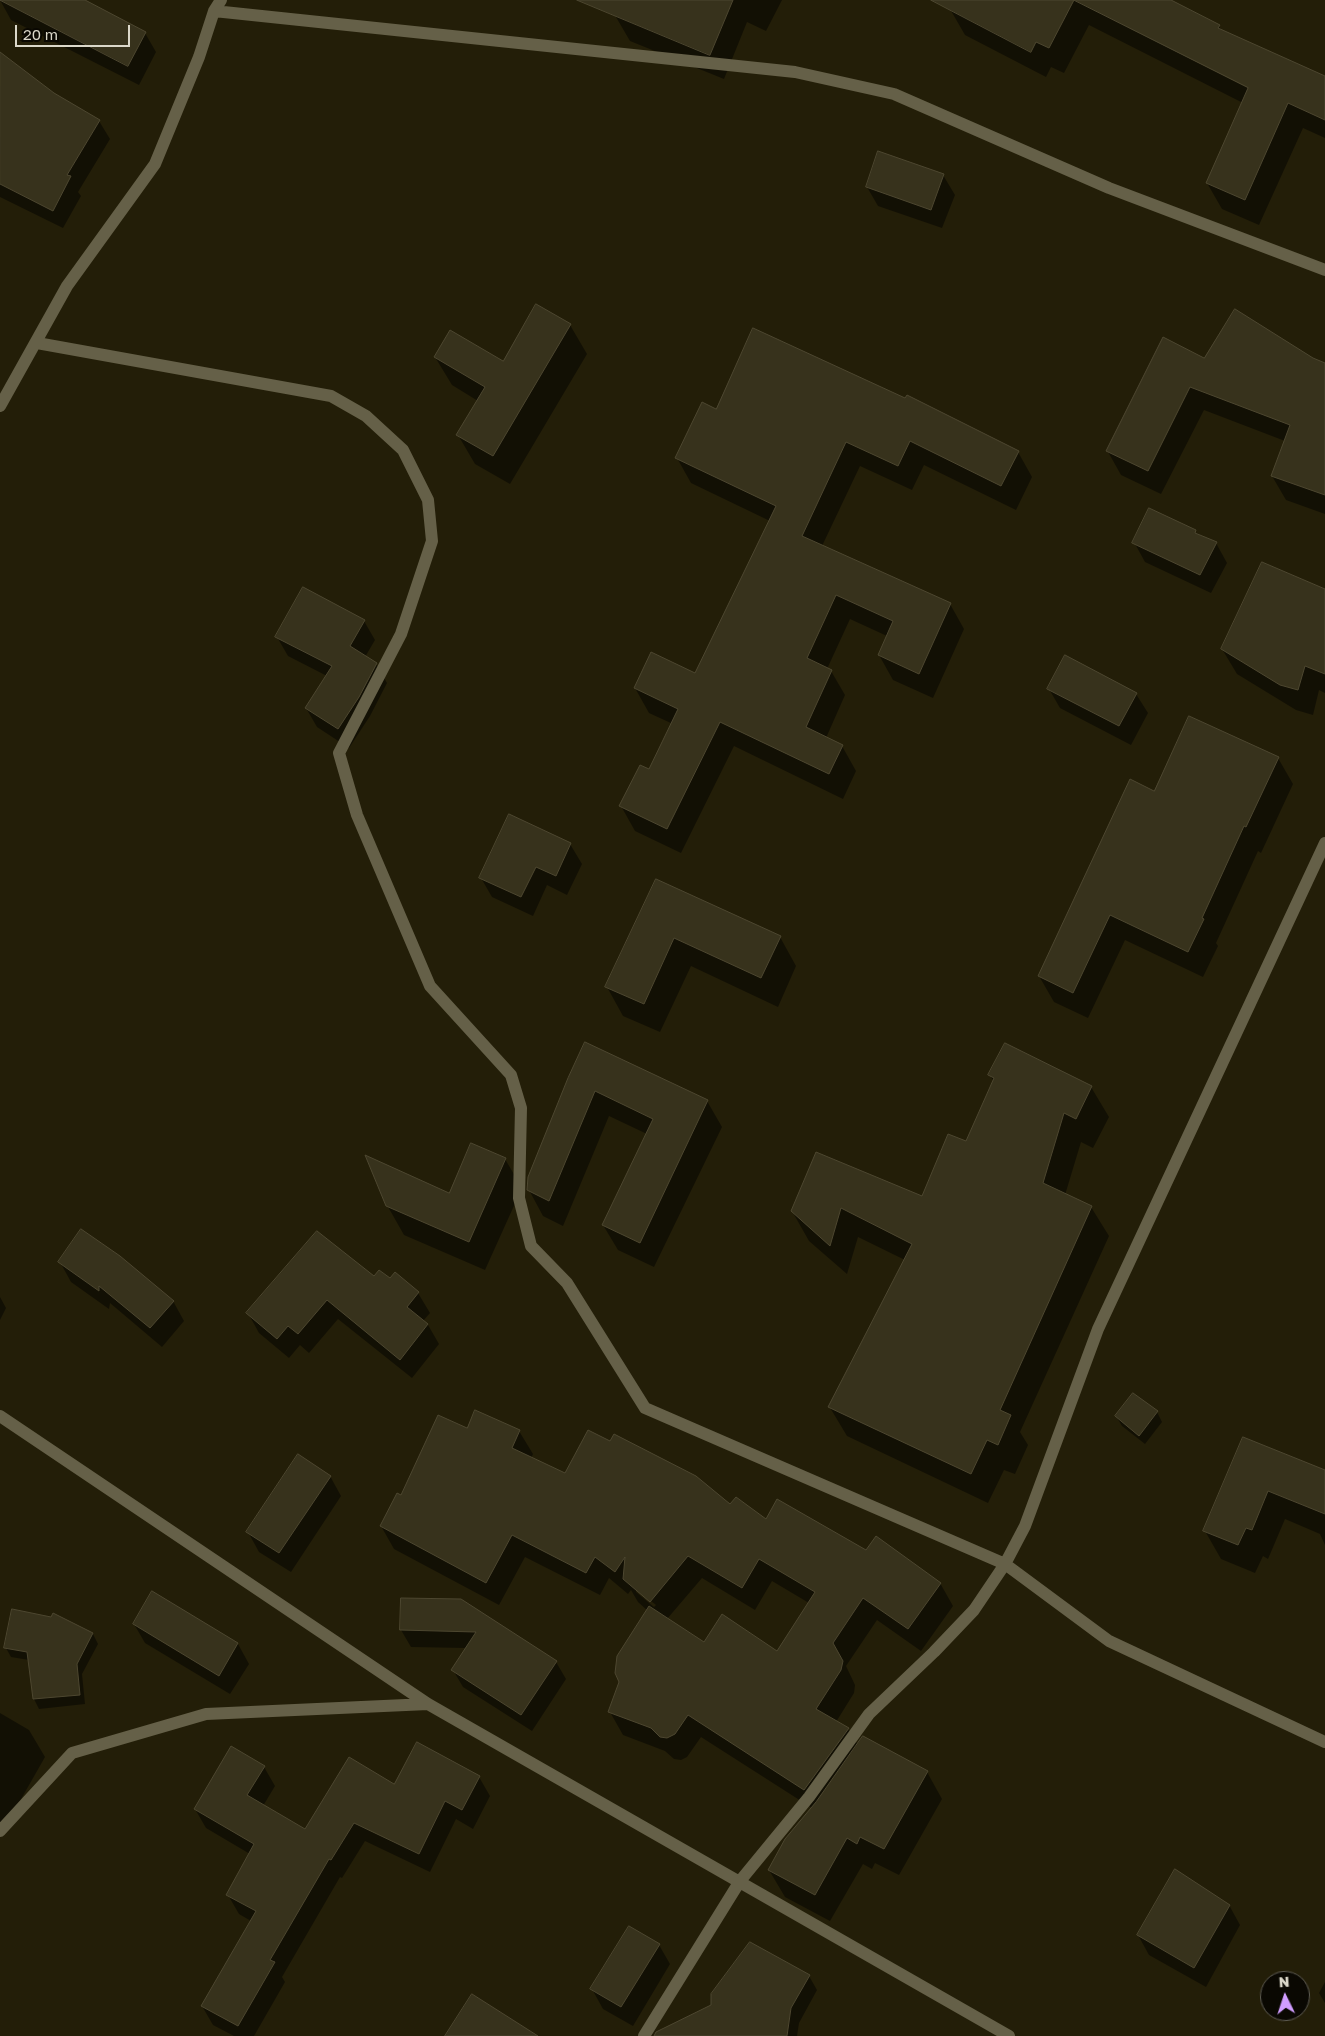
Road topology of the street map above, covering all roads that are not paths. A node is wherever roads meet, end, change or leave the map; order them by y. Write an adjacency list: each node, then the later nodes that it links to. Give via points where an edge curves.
1 (218, 5): 2 (street, via 795,72 894,94 1109,188); 3 (street, via 155,164 67,286)
2 (1325, 270)
3 (37, 343): 4 (street); 7 (street, via 331,396 366,416 403,450 428,500 432,541 401,634 339,753 357,815 430,986 511,1075 521,1108 519,1198 531,1246 567,1283 646,1408)
4 (0, 406)
5 (1325, 843): 7 (street, via 1098,1329 1025,1526)
6 (0, 1416): 8 (street)
7 (1005, 1564): 9 (street, via 1109,1641); 11 (street, via 974,1610 869,1714 809,1797)
8 (428, 1704): 10 (street, via 206,1714 72,1752); 11 (street)
9 (1325, 1742)
10 (0, 1831)
11 (740, 1881): 12 (street); 13 (street)
12 (644, 2036)
13 (1009, 2036)

